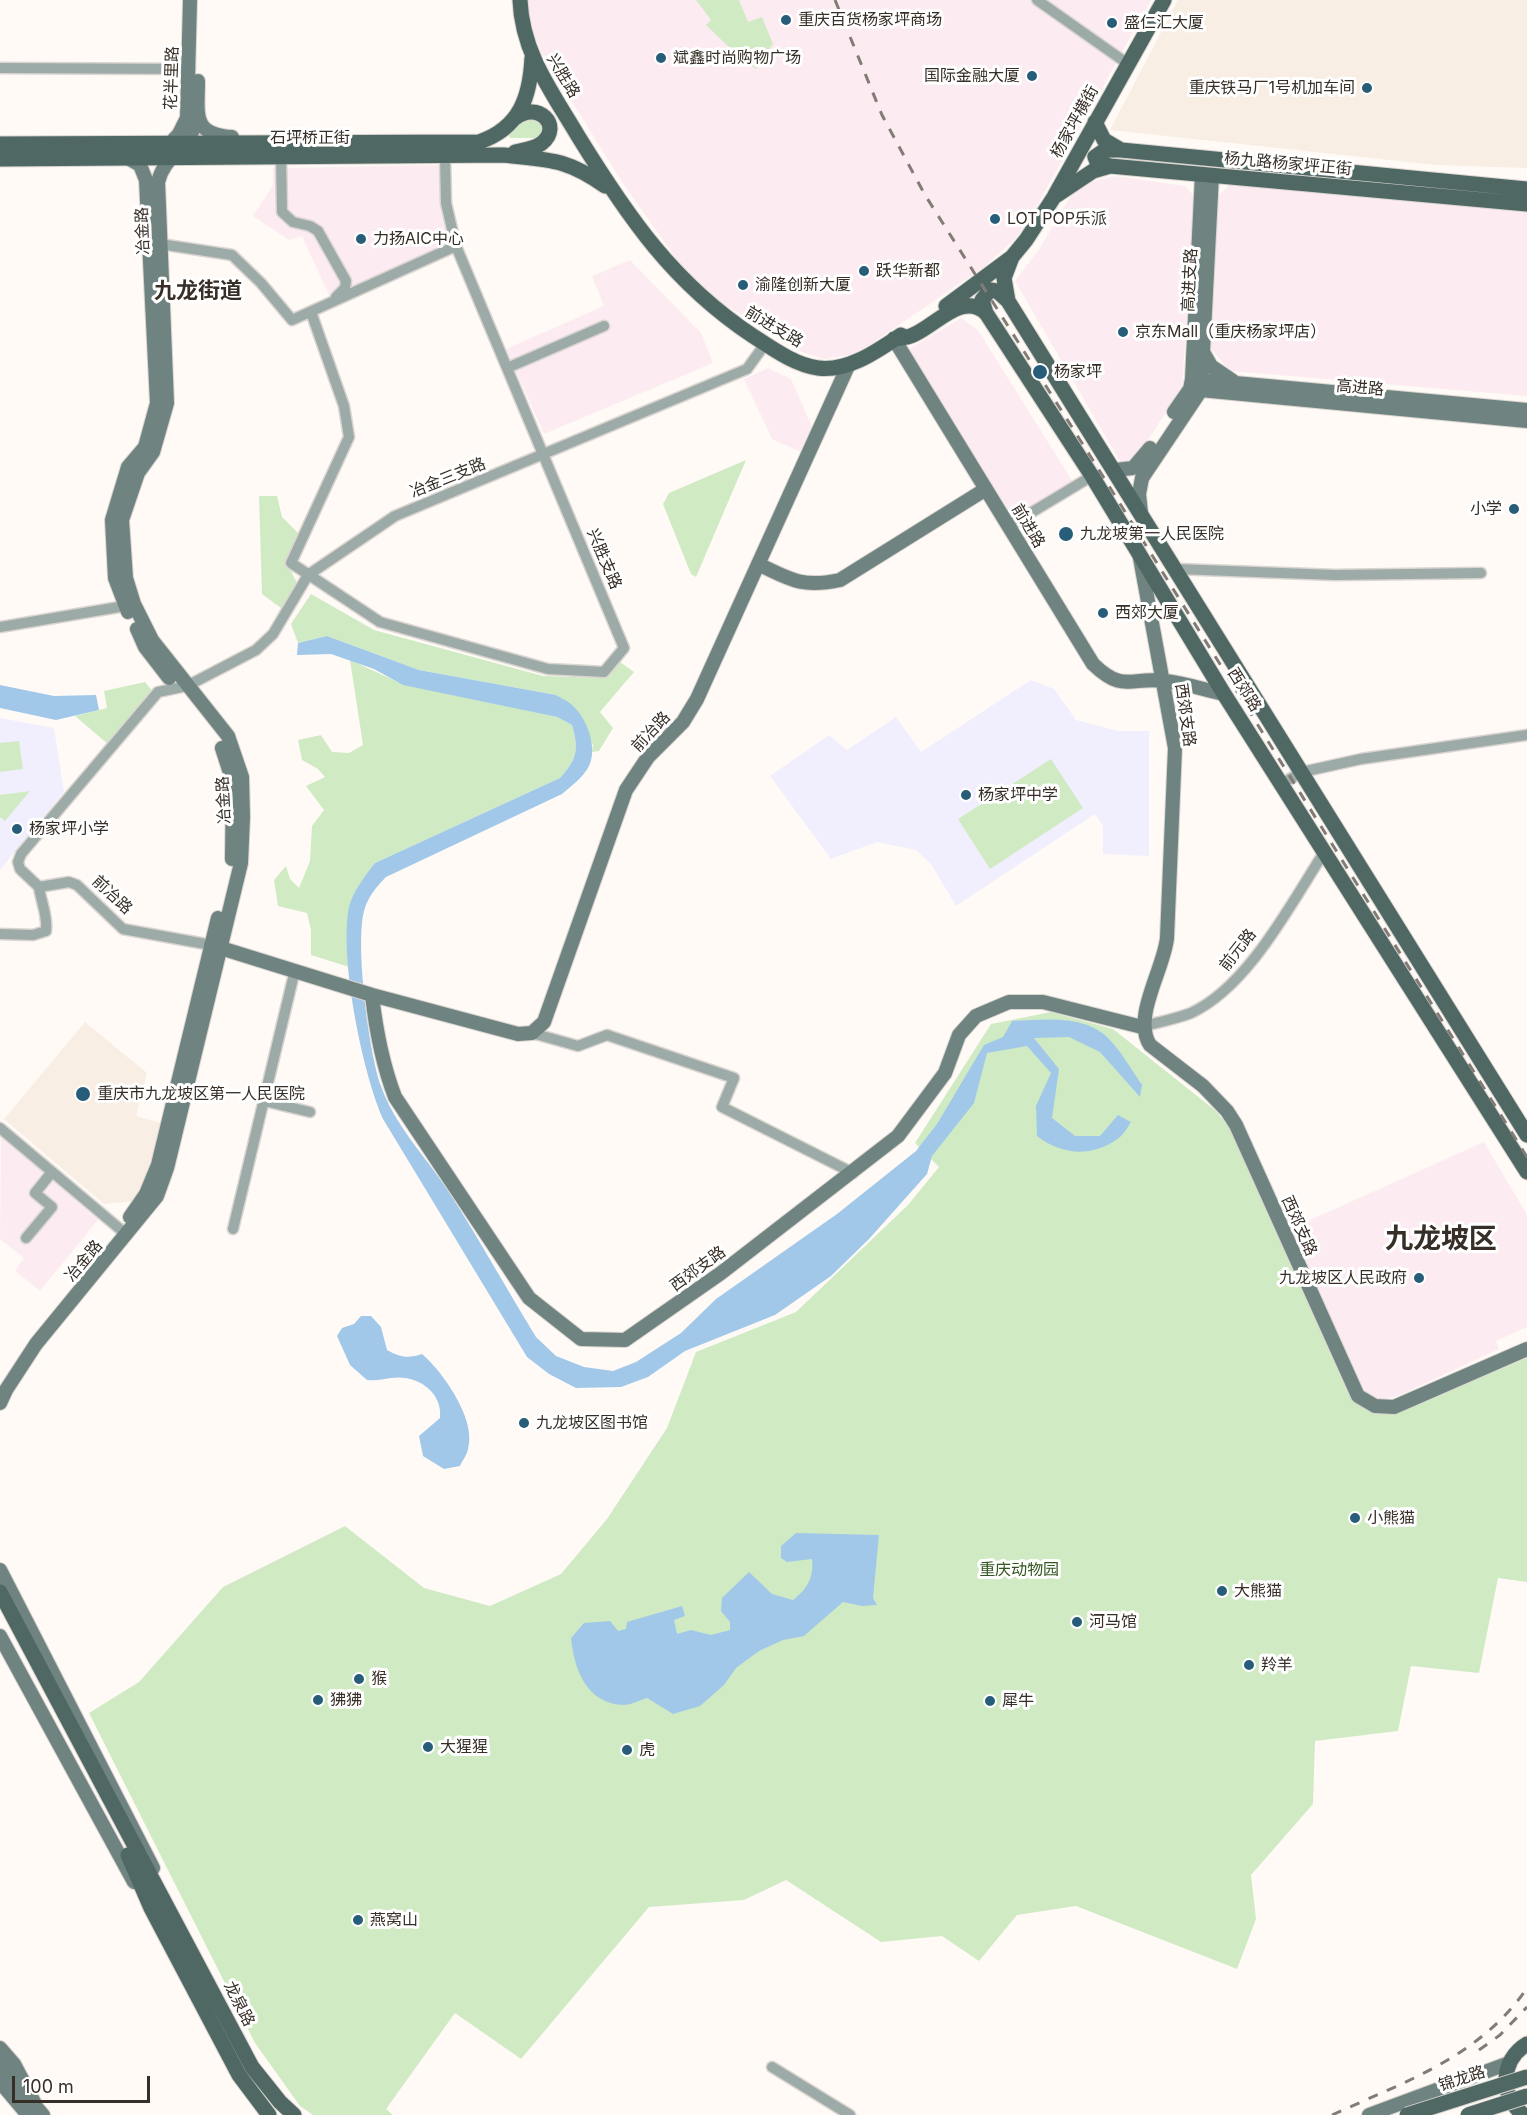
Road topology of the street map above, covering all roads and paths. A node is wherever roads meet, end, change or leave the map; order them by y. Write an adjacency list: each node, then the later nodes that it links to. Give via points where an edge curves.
1 (190, 0): 9 (street, 花半里路)
2 (198, 0): 10 (street, 花半里路)
3 (520, 0): 6 (main road, 兴胜路)
4 (1037, 0): 7 (street)
5 (1164, 0): 7 (main road, 杨家坪横街)
6 (532, 58): 11 (main road, 石坪桥正街, via 526,101); 13 (main road, 兴胜路)
7 (1128, 64): 12 (main road, 杨家坪横街)
8 (0, 68): 9 (street)
9 (190, 69): 10 (street, 花半里路)
10 (193, 113): 14 (street, 花半里路, via 210,134); 16 (street)
11 (510, 121): 14 (main road, 石坪桥正街, via 494,135 470,143); 18 (main road, via 525,111 534,111 546,118 549,132 536,147)
12 (1095, 122): 17 (main road, via 1104,140); 28 (main road, 杨家坪横街)
13 (576, 132): 27 (main road, 前进支路)
14 (260, 143): 16 (main road, 石坪桥正街)
15 (0, 144): 16 (main road, 石坪桥正街, via 139,143)
16 (172, 149): 19 (main road, 石坪桥正街, via 213,156); 21 (main road, 石坪桥正街); 25 (street)
17 (1121, 150): 23 (main road, via 1105,150 1095,157 1097,162); 26 (main road, 杨九路杨家坪正街)
18 (503, 155): 20 (main road, 石坪桥正街); 27 (main road, 石坪桥正街, via 560,161)
19 (280, 156): 20 (main road, 石坪桥正街); 34 (street, via 282,212 288,220 318,231 345,278 345,288)
20 (445, 156): 31 (street, 兴胜支路, via 446,202)
21 (126, 157): 22 (main road, 石坪桥正街); 25 (street, via 140,165)
22 (0, 159)
23 (1110, 166): 24 (main road, 杨九路杨家坪正街); 28 (main road, 杨九路杨家坪正街, via 1093,171)
24 (1207, 174): 29 (main road, 杨九路杨家坪正街); 40 (street, 高进支路); 44 (street, 高进支路)
25 (152, 181): 30 (street, 冶金路); 58 (street, 冶金路, via 158,403 145,447 128,467 112,520 116,578)
26 (1527, 189)
27 (611, 190): 39 (main road, 前进支路, via 646,240 687,285)
28 (1054, 197): 32 (main road, 杨家坪横街)
29 (1527, 204)
30 (160, 244): 35 (street, via 232,255 292,320); 58 (street, 冶金路, via 168,403 153,452 138,473 122,520)
31 (456, 246): 34 (street); 42 (street, 兴胜支路)
32 (1012, 257): 33 (main road, 西郊路, via 1004,278); 38 (main road, 前进支路, via 972,289)
33 (1008, 301): 36 (main road, via 990,290 982,300); 48 (main road, 西郊路)
34 (328, 304): 35 (street)
35 (311, 312): 57 (street, via 344,406 349,437 291,563)
36 (986, 313): 38 (main road, via 975,306 965,306 913,335); 49 (main road, 西郊路)
37 (604, 326): 42 (street)
38 (894, 339): 41 (main road, 前进支路); 50 (street, 前进路)
39 (765, 344): 41 (main road, 前进支路, via 797,362 819,368); 47 (street, 冶金三支路, via 747,369)
40 (1203, 352): 43 (street, via 1210,366); 44 (street, 高进支路)
41 (848, 366): 54 (street, 前冶路)
42 (507, 368): 47 (street, 兴胜支路)
43 (1237, 383): 44 (street, 高进路); 45 (street, 高进路)
44 (1196, 384): 46 (street, 高进路); 48 (street, via 1141,461 1133,468); 51 (street, via 1142,478)
45 (1527, 410)
46 (1527, 421)
47 (544, 455): 57 (street, 冶金三支路, via 395,516); 57 (street, 兴胜支路, via 624,648 604,672 548,669 380,622)
48 (1115, 470): 51 (main road, 西郊路)
49 (1092, 476): 52 (street); 53 (main road, 西郊路)
50 (986, 489): 52 (street, 前进路); 54 (street, via 840,580 816,585 793,581)
51 (1141, 513): 55 (main road, 西郊路)
52 (1009, 526): 60 (street, 前进路, via 1093,664 1107,678 1124,683)
53 (1139, 550): 60 (street, 西郊支路); 62 (main road, 西郊路)
54 (758, 564): 73 (street, 前冶路, via 697,699 683,722 648,757 626,790 544,1022)
55 (1177, 569): 56 (street, via 1335,575); 64 (main road, 西郊路)
56 (1481, 573)
57 (308, 575): 61 (street, 冶金三支路, via 273,634 256,650)
58 (130, 605): 59 (street); 61 (street, 冶金路)
59 (0, 627)
60 (1164, 680): 62 (street); 72 (street, 西郊支路, via 1174,748 1167,938 1166,953)
61 (182, 687): 67 (street, via 159,692 21,854 20,869); 69 (street, 冶金路, via 228,736 242,777 241,862)
62 (1224, 694): 65 (main road, 西郊路)
63 (1527, 735): 64 (street, via 1361,759)
64 (1302, 772): 65 (street); 77 (main road, 西郊路)
65 (1281, 784): 66 (main road, 西郊路)
66 (1325, 851): 72 (street, 前元路, via 1258,951 1228,986 1192,1012); 79 (main road, 西郊路)
67 (39, 887): 68 (street, via 48,920 46,930 33,935); 69 (street, 前冶路, via 69,882 123,929)
68 (0, 934)
69 (216, 947): 70 (street, 前冶路); 82 (street, 冶金路, via 167,1168 157,1196)
70 (295, 970): 71 (street, 前冶路); 74 (street)
71 (372, 995): 73 (street, 前冶路, via 518,1034); 80 (street, 西郊支路, via 376,1035 395,1097 529,1298 581,1339 625,1340 721,1274)
72 (1142, 1027): 80 (street, 西郊支路, via 1043,1002 1009,1002 976,1016 959,1035 945,1072 917,1114 898,1136); 84 (street, 西郊支路, via 1150,1045 1203,1086 1236,1125 1358,1396 1375,1406 1394,1407)
73 (532, 1033): 80 (street, via 578,1046 607,1035 734,1078 722,1107)
74 (264, 1101): 75 (street); 81 (street)
75 (310, 1112)
76 (0, 1128): 78 (street)
77 (1527, 1135)
78 (52, 1172): 82 (street); 83 (street, via 35,1193 52,1207)
79 (1527, 1172)
80 (854, 1173)
81 (233, 1229)
82 (124, 1232): 85 (street, 冶金路, via 28,1341); 86 (street, 冶金路, via 36,1344)
83 (26, 1238)
84 (1527, 1348)
85 (0, 1384)
86 (0, 1403)
87 (0, 1570): 91 (street, via 145,1848)
88 (0, 1592): 91 (main road, 龙泉路, via 136,1854)
89 (0, 1614): 92 (main road, 龙泉路, via 130,1858)
90 (0, 1636): 92 (street, via 122,1862)
91 (166, 1900): 105 (main road, 龙泉路, via 252,2067)
92 (151, 1908): 104 (main road, 龙泉路, via 239,2075)
93 (1527, 2044): 95 (main road)
94 (0, 2048): 102 (street, via 14,2064)
95 (1509, 2063): 103 (main road, via 1505,2084); 107 (street)
96 (0, 2066): 102 (street)
97 (772, 2067): 106 (street)
98 (1527, 2077): 108 (main road, 锦龙路, bridge)
99 (0, 2082): 102 (street)
100 (0, 2091): 102 (street)
101 (1527, 2096): 109 (main road, bridge)
102 (33, 2111)
103 (1518, 2114)
104 (269, 2115)
105 (294, 2115)
106 (850, 2115)
107 (1370, 2115)
108 (1407, 2115)
109 (1468, 2115)

